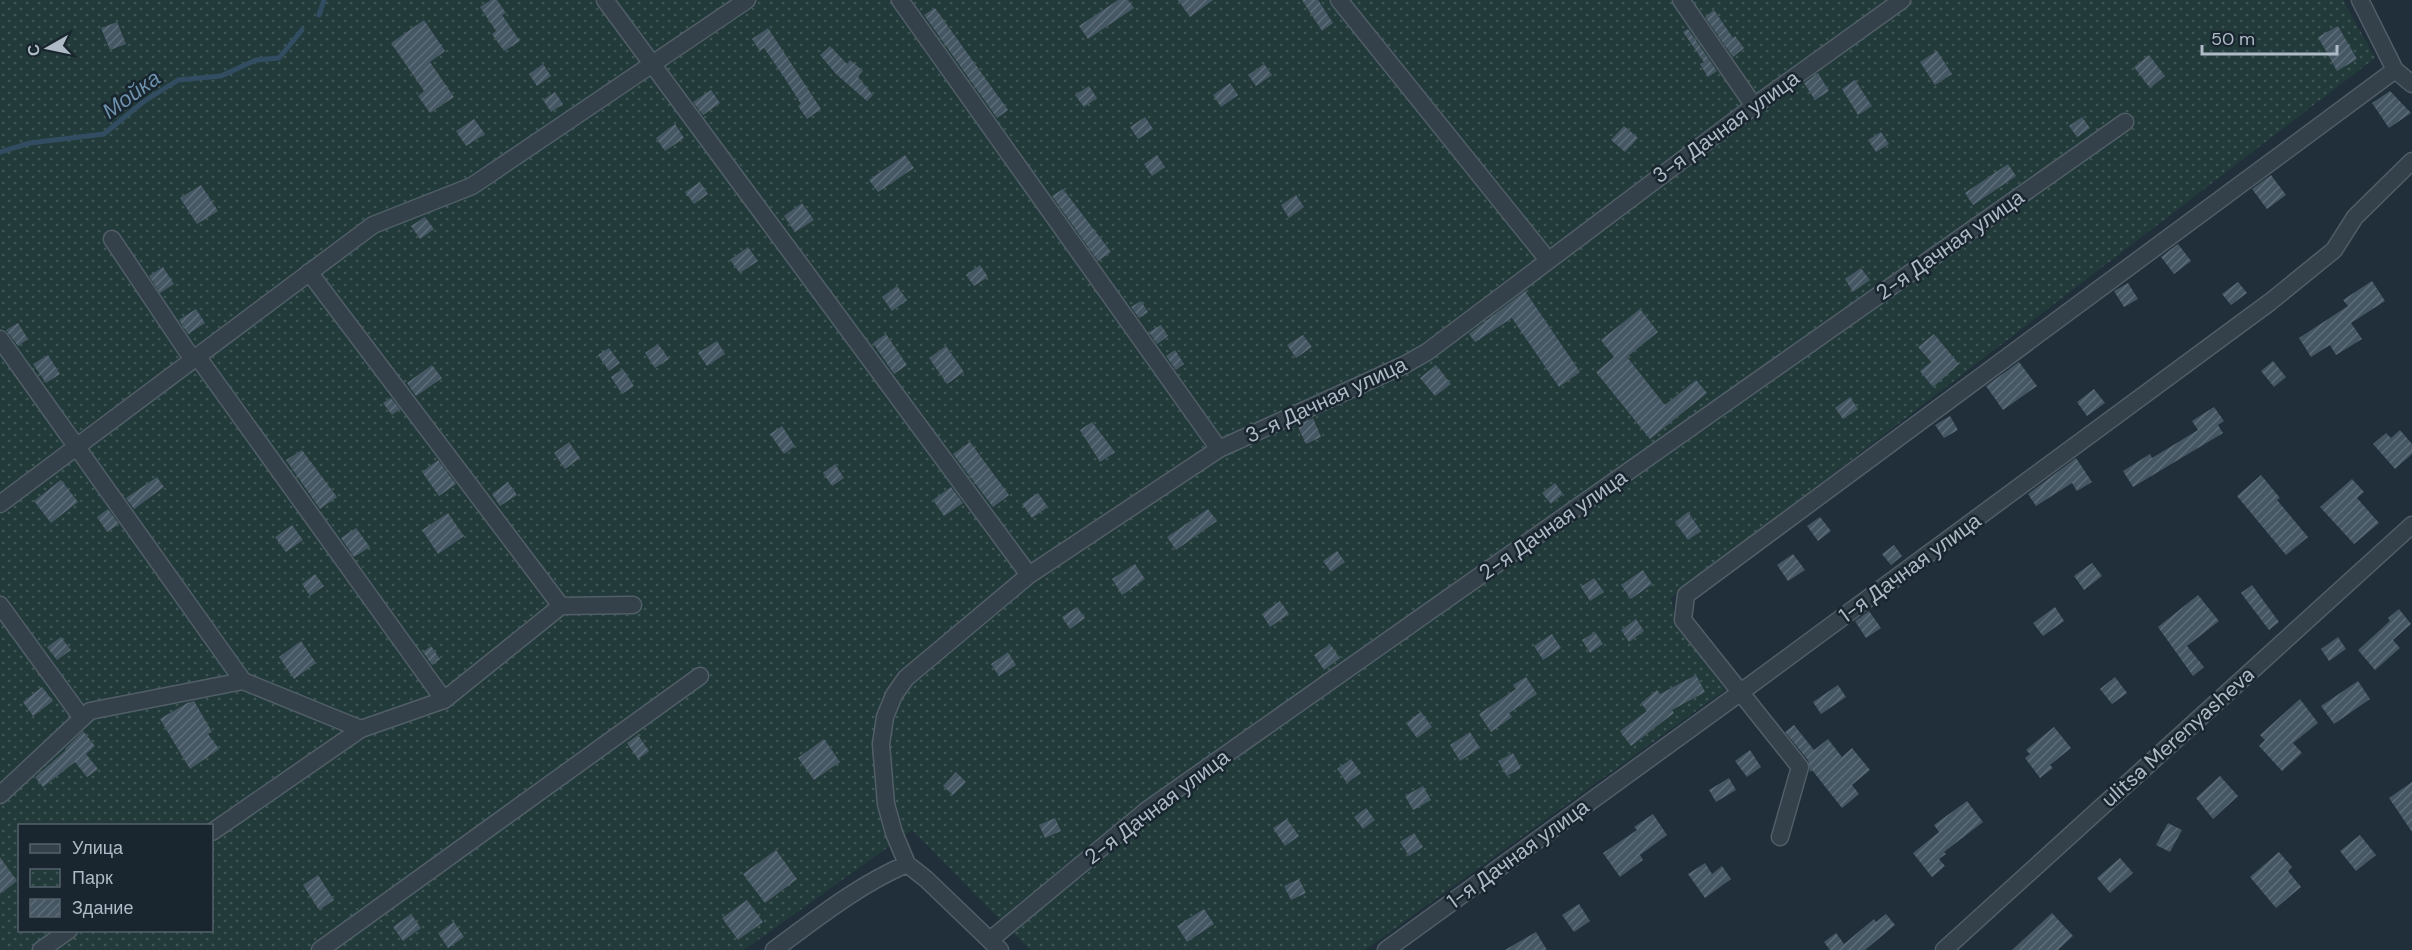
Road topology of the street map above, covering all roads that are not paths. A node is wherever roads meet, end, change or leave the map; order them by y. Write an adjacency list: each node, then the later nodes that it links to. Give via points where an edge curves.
1 (604, 0): 8 (street)
2 (747, 0): 8 (street)
3 (900, 0): 20 (street)
4 (1339, 0): 15 (street)
5 (1681, 0): 11 (street)
6 (1902, 0): 11 (street, 3-я Дачная улица)
7 (2360, 0): 9 (street)
8 (652, 65): 16 (street, via 472,186 373,225); 23 (street)
9 (2395, 70): 10 (street); 29 (street, via 1686,595 1683,620)
10 (2412, 84)
11 (1754, 106): 15 (street, 3-я Дачная улица)
12 (2125, 122): 38 (street, 2-я Дачная улица, via 1147,810)
13 (2412, 161): 29 (street, 1-я Дачная улица, via 2355,217 2334,250 2270,302)
14 (112, 239): 18 (street)
15 (1548, 260): 20 (street, 3-я Дачная улица, via 1427,352)
16 (309, 273): 18 (street); 26 (street)
17 (0, 339): 19 (street)
18 (195, 358): 19 (street); 30 (street)
19 (77, 446): 21 (street); 28 (street)
20 (1219, 449): 23 (street, 3-я Дачная улица)
21 (0, 504)
22 (2412, 525): 43 (street, ulitsa Merenyasheva)
23 (1029, 575): 36 (street, 3-я Дачная улица, via 906,678 894,695 880,744 882,777 894,833)
24 (0, 605): 31 (street)
25 (633, 605): 26 (street)
26 (561, 606): 30 (street)
27 (700, 676): 40 (street)
28 (243, 681): 31 (street, via 90,711); 32 (street)
29 (1741, 692): 35 (street, via 1800,767); 42 (street, 1-я Дачная улица)
30 (444, 700): 32 (street)
31 (82, 718): 33 (street)
32 (361, 729): 34 (street)
33 (0, 795)
34 (213, 831)
35 (1779, 837)
36 (907, 864): 38 (street); 41 (street, via 851,894)
37 (66, 932): 39 (street)
38 (995, 945)
39 (41, 950)
40 (320, 950)
41 (774, 950)
42 (1386, 950)
43 (1944, 950)

